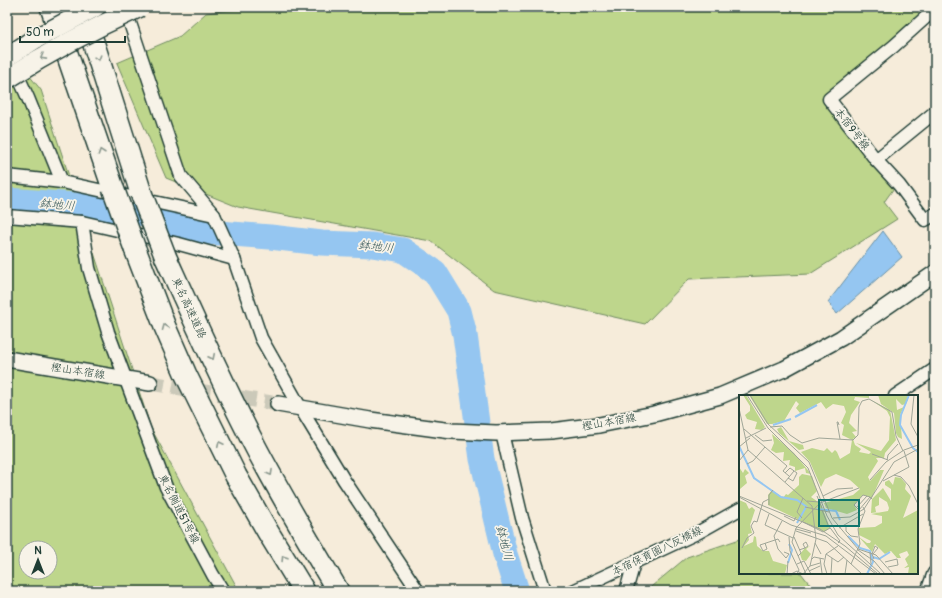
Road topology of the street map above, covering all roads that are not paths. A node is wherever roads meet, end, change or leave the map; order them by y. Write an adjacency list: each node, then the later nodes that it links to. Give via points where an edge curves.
1 (51, 7): 32 (highway, one-way to 1, bridge, via 236,476 165,327 113,188)
2 (82, 7): 33 (highway, 東名高速道路, one-way to 33, bridge, via 141,193 166,258 254,444)
3 (95, 7): 8 (highway, bridge)
4 (125, 7): 15 (street, via 181,176)
5 (140, 7): 9 (highway, one-way to 9, bridge, via 104,23)
6 (935, 9): 11 (street, 本宿9号線, via 829,99)
7 (7, 52): 13 (street)
8 (7, 57)
9 (7, 79)
10 (935, 112): 11 (street)
11 (876, 160): 14 (street, 本宿9号線, via 924,220)
12 (7, 176): 13 (street)
13 (62, 182): 15 (street)
14 (935, 214)
15 (214, 215): 18 (street)
16 (7, 216): 17 (street)
17 (82, 222): 18 (street); 22 (street, 東名側道51号線, via 89,268)
18 (234, 259): 26 (street, via 260,338)
19 (935, 273): 27 (street, 樫山本宿線, via 841,338 784,369 720,396 654,414 599,425 551,431)
20 (7, 359): 22 (street, 樫山本宿線)
21 (935, 369): 24 (street)
22 (124, 378): 23 (street, 樫山本宿線); 31 (street, 東名側道51号線, via 166,487)
23 (150, 383)
24 (896, 395)
25 (278, 404): 26 (street)
26 (300, 408): 27 (street, 樫山本宿線, via 452,431); 34 (street, via 344,480)
27 (499, 433): 35 (street)
28 (739, 510): 29 (street, 本宿保育園八反橋線)
29 (634, 563): 36 (street, 本宿保育園八反橋線); 37 (street)
30 (935, 574): 38 (street)
31 (223, 591)
32 (304, 591)
33 (338, 591)
34 (418, 591)
35 (545, 591)
36 (573, 591)
37 (626, 591)
38 (930, 591)

